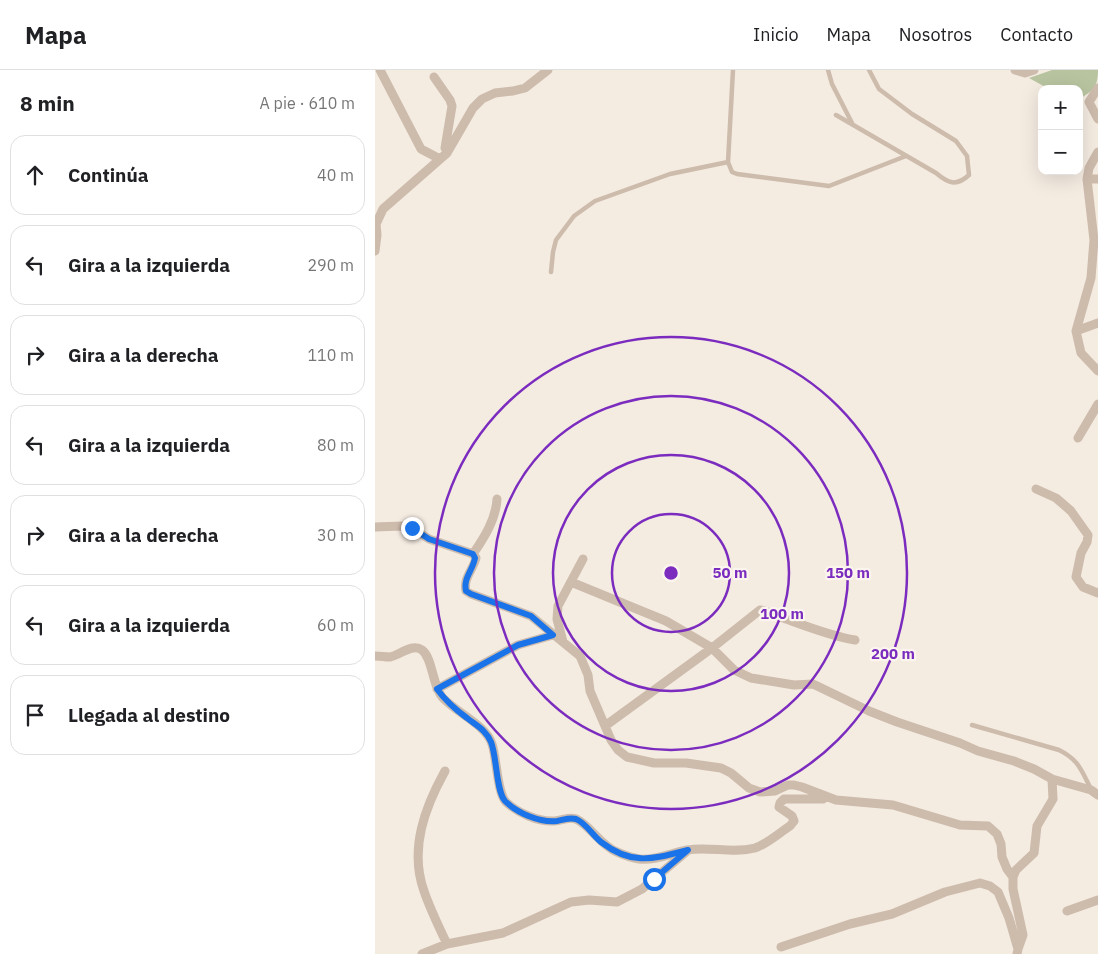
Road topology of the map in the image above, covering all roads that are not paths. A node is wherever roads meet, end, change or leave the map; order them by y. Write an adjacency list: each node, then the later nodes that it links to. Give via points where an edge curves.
1 (380, 70): 14 (street, via 421,149)
2 (548, 70): 14 (street, via 525,88 495,93 482,99)
3 (733, 70): 16 (lane)
4 (828, 70): 12 (lane)
5 (869, 70): 15 (lane, via 879,89 956,141 967,156 969,175 962,181 948,182)
6 (1015, 70): 7 (street, via 1025,73)
7 (1034, 70)
8 (434, 77): 14 (street, via 452,106)
9 (1098, 88): 11 (street, via 1089,102)
10 (835, 115): 12 (lane)
11 (1098, 118)
12 (853, 125): 15 (lane)
13 (1098, 152): 17 (street)
14 (443, 156): 21 (street, via 383,209 376,224)
15 (906, 156): 16 (lane, via 829,186 737,174 731,172)
16 (728, 162): 22 (lane, via 670,174 595,201 574,216 556,240)
17 (1087, 178): 18 (street); 19 (street)
18 (1098, 179)
19 (1095, 224): 20 (street)
20 (1096, 240): 24 (street, via 1091,278)
21 (375, 251)
22 (551, 272)
23 (1098, 323): 24 (street)
24 (1076, 331): 25 (street, via 1081,353)
25 (1098, 371)
26 (1098, 404): 27 (street)
27 (1078, 438)
28 (1037, 489): 34 (street, via 1056,498 1088,535 1076,577 1083,587)
29 (497, 499): 31 (street, via 484,537)
30 (375, 527): 31 (street, via 412,528 429,539)
31 (473, 554): 35 (street, via 474,564 464,585 466,591 531,616)
32 (583, 559): 33 (street)
33 (571, 582): 37 (street, via 558,606 557,619); 38 (street, via 665,621)
34 (1098, 593)
35 (553, 635): 37 (street); 40 (street, via 518,645)
36 (855, 640): 38 (street, via 827,634 760,610)
37 (563, 643): 42 (street, via 580,656 588,675 589,691)
38 (712, 648): 42 (street); 44 (street, via 734,670 751,678 794,685 813,684 869,711 1014,761)
39 (375, 656): 40 (street, via 389,657 408,649 421,649 426,654)
40 (437, 689): 47 (street, via 443,698 487,734 501,795 521,813 545,821 577,819 600,842 640,859)
41 (972, 725): 45 (lane, via 1071,756)
42 (605, 726): 46 (street, via 618,750 627,757 655,763 721,768 760,792 775,791 788,785)
43 (445, 771): 51 (street, via 431,796 420,832 417,858 423,890)
44 (1052, 779): 45 (street); 48 (street, via 1053,799 1037,826 1034,853)
45 (1095, 792)
46 (835, 800): 47 (street, via 783,799 779,807 793,821 757,847 744,851); 48 (street, via 893,805 959,825 989,826 997,834 1002,857)
47 (688, 850): 51 (street, via 642,889 617,902 571,902 503,933)
48 (1013, 877): 53 (street, via 1023,935)
49 (1098, 900): 50 (street)
50 (1067, 911)
51 (447, 944): 54 (street)
52 (781, 947): 53 (street, via 980,883 997,892 1009,918)
53 (1018, 952)
54 (422, 954)

